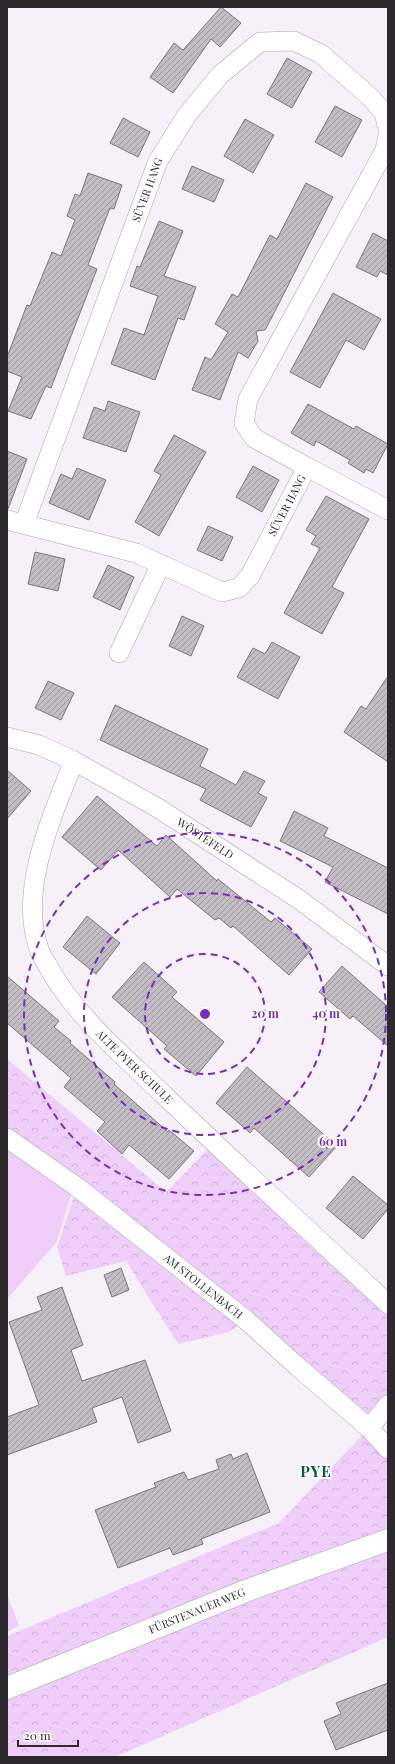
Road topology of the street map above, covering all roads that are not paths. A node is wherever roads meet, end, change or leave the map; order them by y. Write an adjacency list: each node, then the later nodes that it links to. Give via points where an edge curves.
1 (388, 129): 5 (street, SÜVER HANG, via 384,113 370,97 321,54 294,41 260,42 220,75 187,115 158,161)
2 (388, 136): 3 (street, SÜVER HANG, via 385,150 248,400 244,423 254,438)
3 (307, 467): 4 (street); 6 (street, SÜVER HANG, via 250,576 239,588 222,592)
4 (388, 510)
5 (15, 522): 6 (street, SÜVER HANG, via 136,553)
6 (161, 564): 7 (street)
7 (119, 653)
8 (7, 737): 9 (street, WÖSTEFELD, via 39,745)
9 (74, 761): 10 (street, WÖSTEFELD, via 158,808 274,883); 12 (street, ALTE PYER SCHULE, via 52,816 38,862 32,913 39,950 56,981 96,1028 137,1069)
10 (388, 966)
11 (7, 1138): 14 (street, AM STOLLENBACH, via 77,1187 246,1320)
12 (388, 1304)
13 (388, 1405): 14 (street)
14 (369, 1428): 15 (street, AM STOLLENBACH)
15 (388, 1449)
16 (388, 1540): 17 (street, FÜRSTENAUER WEG, via 248,1590)
17 (7, 1688)

